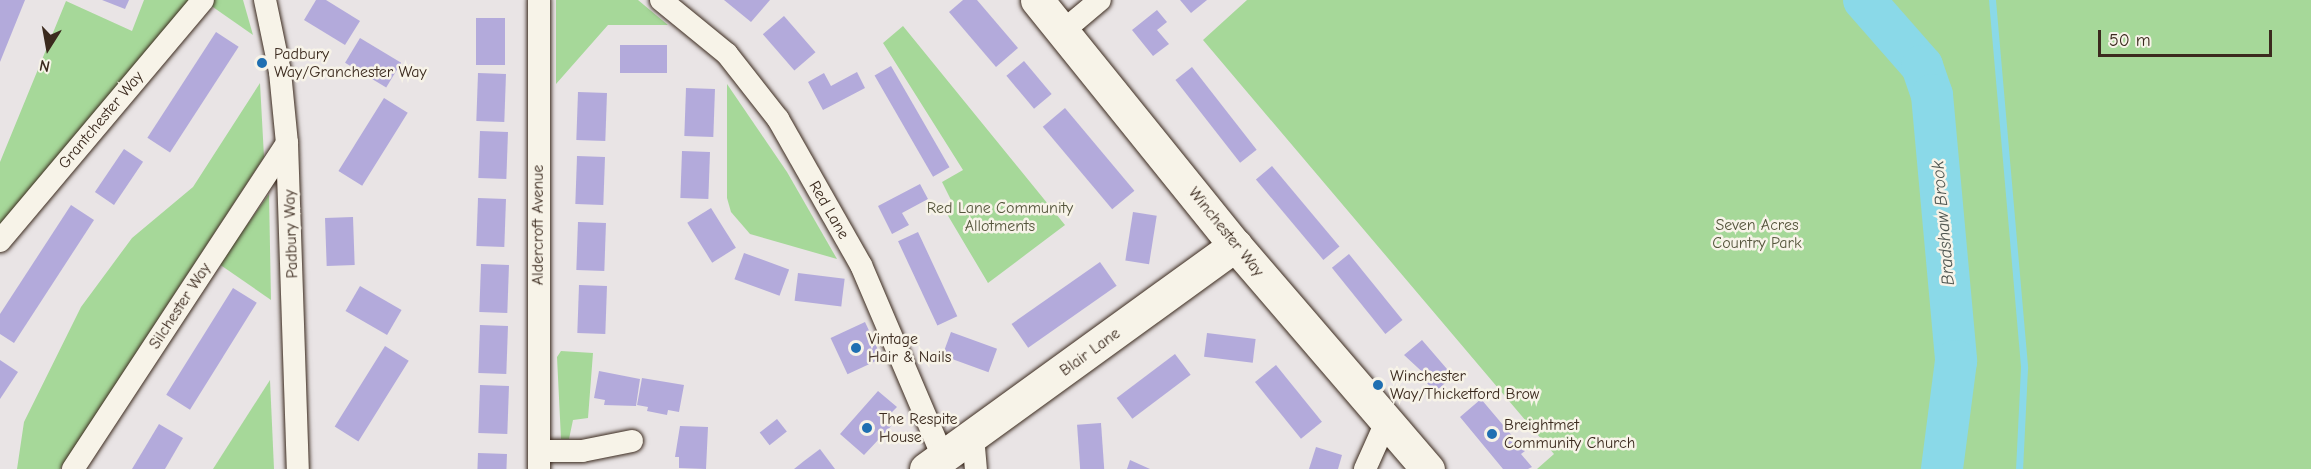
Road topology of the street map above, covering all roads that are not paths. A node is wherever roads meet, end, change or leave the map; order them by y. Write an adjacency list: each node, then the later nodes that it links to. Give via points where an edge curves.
1 (203, 0): 9 (street, Grantchester Way)
2 (265, 0): 8 (street, Padbury Way, via 280,72)
3 (539, 0): 14 (street, Aldercroft Avenue)
4 (661, 0): 15 (street, Red Lane, via 727,54 778,119 861,265)
5 (1037, 0): 7 (street, Winchester Way)
6 (1100, 0): 7 (street)
7 (1063, 31): 10 (street, Winchester Way)
8 (287, 143): 16 (street, Silchester Way); 17 (street, Padbury Way)
9 (0, 241)
10 (1235, 245): 11 (street, Winchester Way); 12 (street, Blair Lane)
11 (1386, 422): 19 (street); 20 (street, Winchester Way)
12 (973, 436): 15 (street, Blair Lane); 18 (street)
13 (632, 441): 14 (street, Aldercroft Avenue)
14 (539, 460)
15 (934, 463)
16 (73, 469)
17 (297, 469)
18 (976, 469)
19 (1365, 469)
20 (1428, 469)

